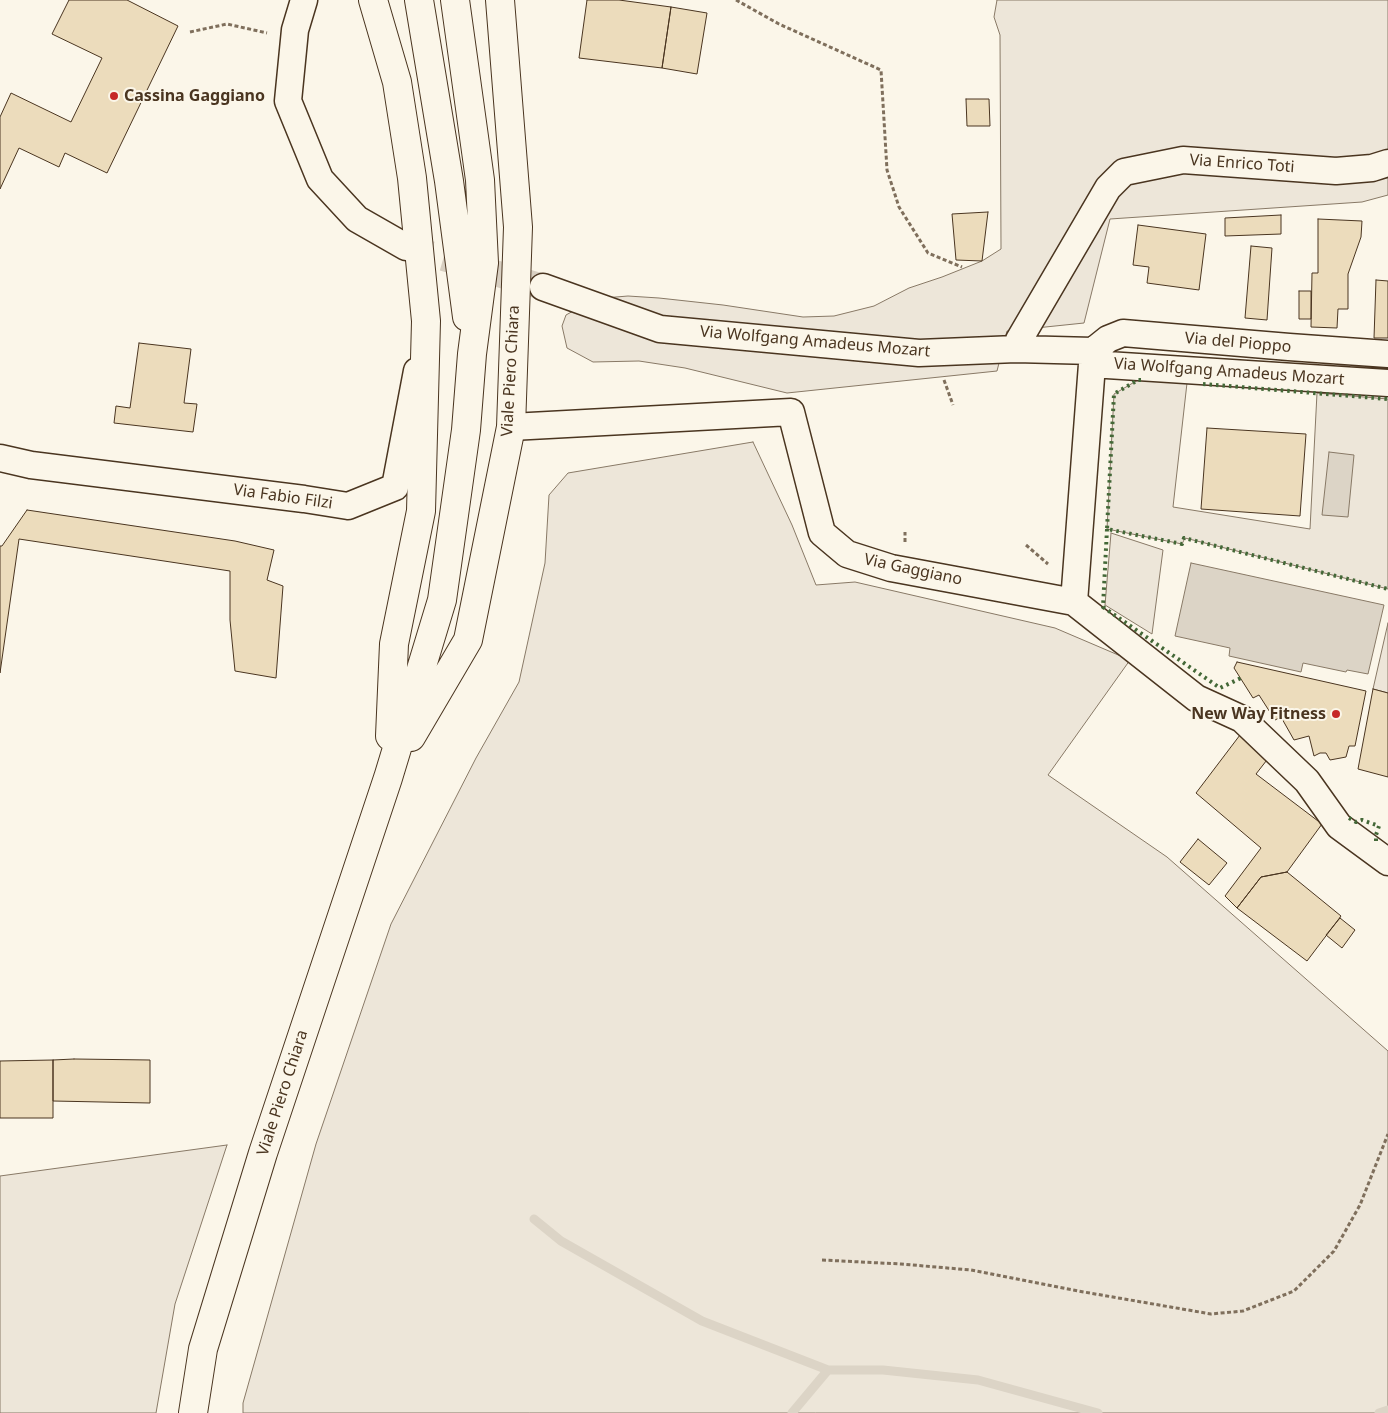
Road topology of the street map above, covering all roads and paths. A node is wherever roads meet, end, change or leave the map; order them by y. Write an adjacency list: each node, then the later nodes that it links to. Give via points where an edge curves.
1 (304, 0): 8 (street)
2 (373, 0): 13 (street, Viale Piero Chiara, via 397,82 412,178)
3 (419, 0): 16 (street, Viale Piero Chiara, via 449,181)
4 (455, 0): 16 (street, Viale Piero Chiara, via 480,180 484,263)
5 (500, 0): 19 (street, Viale Piero Chiara, via 518,227)
6 (736, 0): 11 (path, via 779,24 881,70 887,170 898,207 928,253)
7 (190, 32): 8 (path, via 227,24 264,31)
8 (294, 45): 10 (street, via 288,101 320,179 357,219)
9 (1388, 163): 14 (street, Via Enrico Toti, via 1372,168 1336,171 1183,160 1124,172 1108,188 1018,340)
10 (406, 247)
11 (962, 266)
12 (544, 287): 14 (street, Via Wolfgang Amadeus Mozart, via 660,329 919,352)
13 (426, 321): 20 (street, Via Fabio Filzi, via 395,487 348,506 31,465); 24 (street, Viale Piero Chiara, via 421,511 394,644)
14 (1016, 349): 15 (street, Via Wolfgang Amadeus Mozart)
15 (1093, 351): 17 (street, Via del Pioppo, via 1108,339 1123,333); 18 (street, Via Wolfgang Amadeus Mozart, via 1107,365); 23 (street)
16 (472, 354): 24 (street, Viale Piero Chiara, via 466,430 442,600)
17 (1388, 354)
18 (1388, 383)
19 (511, 427): 23 (street, Via Gaggiano, via 790,412 822,533 847,554 891,568); 24 (street, Viale Piero Chiara, via 468,640)
20 (0, 458)
21 (1026, 545): 22 (path)
22 (1055, 570)
23 (1074, 602): 25 (street, via 1196,698 1242,719 1307,781 1339,826)
24 (388, 778): 28 (street, Viale Piero Chiara, via 263,1153 203,1350)
25 (1388, 862)
26 (1388, 1134): 27 (path, via 1360,1205 1334,1251 1294,1291 1243,1311 1211,1314 971,1270)
27 (822, 1260)
28 (193, 1413)

